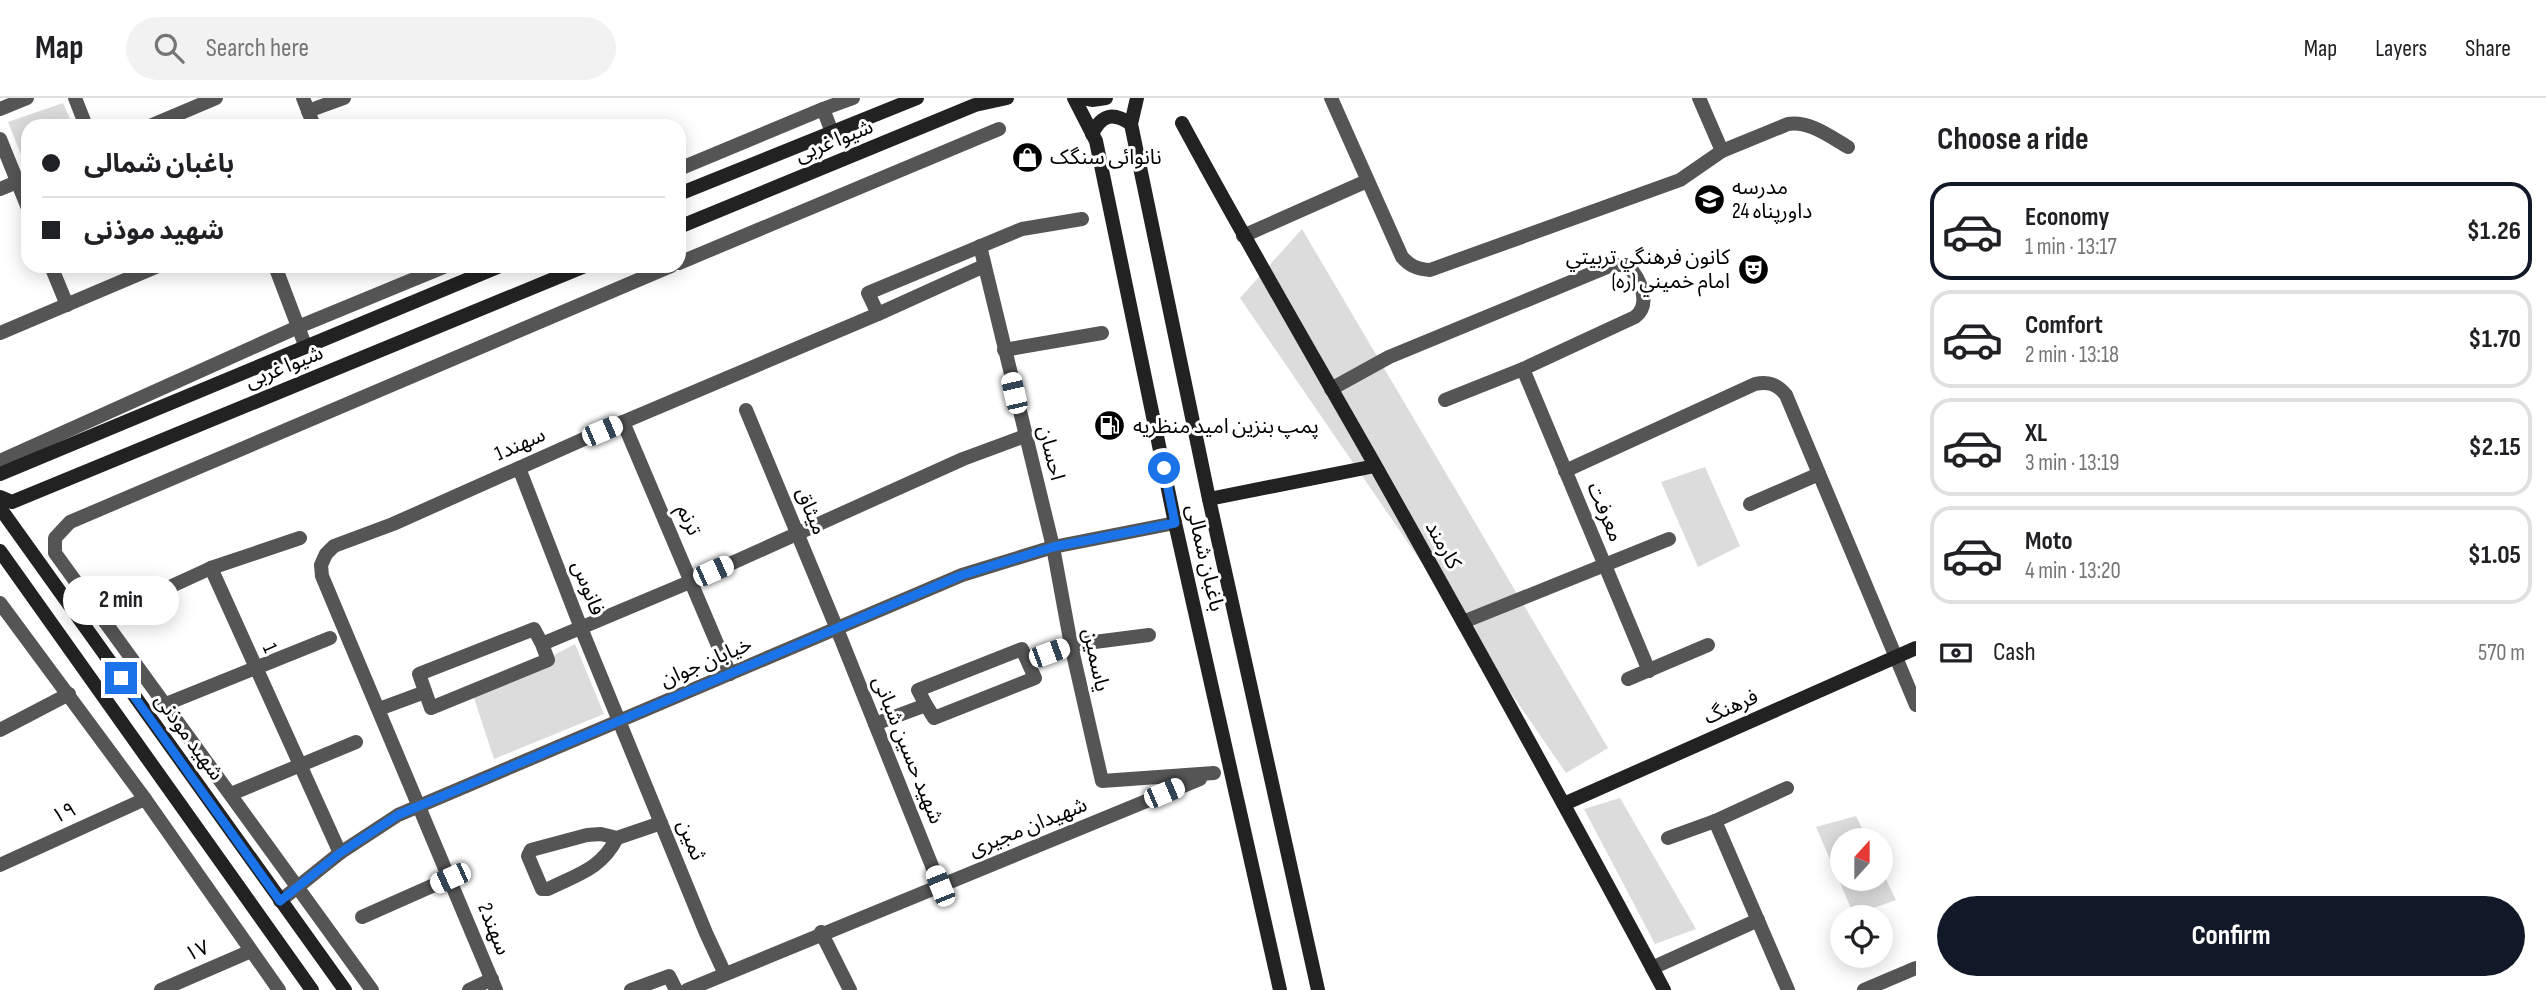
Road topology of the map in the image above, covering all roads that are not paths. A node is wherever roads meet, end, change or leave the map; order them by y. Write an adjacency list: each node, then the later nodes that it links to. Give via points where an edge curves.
1 (27, 98): 16 (street)
2 (75, 98): 17 (street)
3 (216, 98): 18 (street)
4 (344, 98): 14 (street)
5 (853, 98): 15 (street)
6 (917, 98): 22 (street, شیوا غربی)
7 (1007, 98): 34 (street, شیوا غربی, via 975,105)
8 (1074, 98): 23 (street, باغبان شمالی)
9 (1082, 98): 10 (street)
10 (1106, 98)
11 (1138, 98): 20 (street, باغبان شمالی)
12 (1331, 98): 28 (street)
13 (1699, 98): 26 (street)
14 (306, 104)
15 (823, 109): 22 (street); 27 (street)
16 (0, 110)
17 (83, 119)
18 (166, 119)
19 (1182, 123): 35 (street, کارمند)
20 (1131, 124): 23 (street, via 1121,117 1109,117 1098,123); 66 (street, باغبان شمالی)
21 (999, 129): 37 (street)
22 (832, 132): 32 (street, شیوا غربی)
23 (1092, 134): 69 (street, باغبان شمالی)
24 (0, 139): 29 (street)
25 (1848, 148): 26 (street, via 1814,127 1797,123)
26 (1722, 151): 28 (street, via 1681,180 1430,270 1418,269 1402,257)
27 (686, 166)
28 (1367, 181): 35 (street)
29 (18, 182): 30 (street); 31 (street)
30 (0, 190)
31 (21, 190)
32 (686, 191)
33 (1082, 219): 36 (street, via 1022,229)
34 (686, 224)
35 (1243, 236): 54 (street, کارمند)
36 (979, 246): 38 (street, احسان); 47 (street, via 868,293)
37 (686, 260)
38 (984, 266): 47 (street, 1سهند); 52 (street, احسان)
39 (54, 273): 46 (street)
40 (137, 273): 46 (street)
41 (278, 273): 48 (street)
42 (429, 273): 48 (street)
43 (483, 273): 51 (street, شیوا غربی)
44 (568, 273): 65 (street, شیوا غربی, via 12,502)
45 (655, 273): 79 (street, via 70,522 55,538 55,553)
46 (67, 304): 49 (street)
47 (878, 314): 57 (street, 1سهند)
48 (298, 327): 51 (street); 59 (street)
49 (0, 333)
50 (1102, 333): 52 (street)
51 (305, 345): 63 (street, شیوا غربی)
52 (1004, 350): 58 (street, احسان)
53 (1522, 369): 54 (street, via 1640,313 1645,298 1633,271 1627,265 1612,265 1389,357); 55 (street); 62 (street, معرفت)
54 (1331, 389): 60 (street, کارمند)
55 (1445, 400)
56 (746, 410): 70 (street, میثاق)
57 (623, 422): 61 (street, 1سهند); 77 (street, ترنم)
58 (1025, 436): 70 (street); 73 (street, احسان)
59 (0, 461)
60 (1375, 466): 66 (street); 80 (street, کارمند)
61 (519, 468): 81 (street, فانوس); 102 (street, 1سهند, via 334,546 326,554 323,576)
62 (1565, 471): 64 (street, via 1763,382 1773,383 1786,395); 75 (street, معرفت)
63 (0, 474)
64 (1819, 474): 67 (street); 90 (street)
65 (0, 497)
66 (1209, 499): 144 (street, باغبان شمالی)
67 (1750, 504)
68 (0, 508): 89 (street, شهید موذنی)
69 (1175, 523): 73 (street, خیابان جوان); 108 (street, باغبان شمالی)
70 (798, 534): 77 (street); 82 (street, میثاق)
71 (300, 538): 76 (street)
72 (1669, 539): 75 (street)
73 (1053, 547): 82 (street, خیابان جوان, via 962,575); 86 (street, یاسمین)
74 (0, 551): 92 (street)
75 (1604, 564): 80 (street); 94 (street, معرفت)
76 (211, 568): 79 (street); 93 (street, 1)
77 (692, 581): 81 (street); 95 (street, ترنم)
78 (0, 603): 98 (street)
79 (102, 618): 99 (street)
80 (1463, 622): 113 (street, کارمند)
81 (581, 628): 85 (street); 103 (street, فانوس)
82 (838, 629): 95 (street, خیابان جوان); 104 (street, شهید حسین شبانی)
83 (1149, 635): 86 (street)
84 (330, 638): 93 (street)
85 (542, 644): 97 (street, via 534,629 419,674); 97 (street, via 548,660 535,666 431,708)
86 (1071, 645): 91 (street); 109 (street, یاسمین, via 1102,781)
87 (1708, 645): 94 (street)
88 (1916, 648): 90 (street, فرهنگ)
89 (105, 656): 92 (street); 124 (street, شهید موذنی)
90 (1896, 657): 101 (street); 113 (street, فرهنگ)
91 (1028, 661): 100 (street, via 1022,649 918,691); 100 (street, via 1035,678 934,718)
92 (83, 667): 135 (street)
93 (256, 668): 99 (street); 107 (street, 1)
94 (1649, 671): 96 (street)
95 (730, 674): 103 (street, خیابان جوان)
96 (1628, 678)
97 (425, 692): 102 (street)
98 (69, 694): 105 (street); 112 (street)
99 (166, 704): 111 (street)
100 (926, 705): 104 (street)
101 (1916, 705)
102 (379, 709): 114 (street, 1سهند)
103 (620, 722): 114 (street, خیابان جوان); 116 (street, ثمین)
104 (875, 724): 123 (street, شهید حسین شبانی)
105 (0, 730)
106 (356, 742): 107 (street)
107 (300, 766): 111 (street); 119 (street, 1)
108 (1230, 766): 109 (street, شهیدان مجیری); 143 (street, باغبان شمالی)
109 (1214, 773): 123 (street, شهیدان مجیری)
110 (1787, 788): 115 (street)
111 (232, 794): 122 (street)
112 (145, 799): 120 (street, ۱۹); 128 (street)
113 (1564, 804): 129 (street, کارمند)
114 (421, 806): 119 (street, خیابان جوان, via 398,815); 121 (street, 2سهند)
115 (1715, 821): 118 (street); 126 (street)
116 (661, 822): 117 (street); 131 (street, ثمین)
117 (617, 838): 117 (street, via 587,835 531,850 528,856 542,889 548,889 598,864)
118 (1668, 838)
119 (340, 853): 122 (street, خیابان جوان)
120 (0, 865)
121 (450, 878): 125 (street); 132 (street, 2سهند)
122 (299, 886): 124 (street, خیابان جوان); 137 (street)
123 (940, 886): 127 (street, شهیدان مجیری)
124 (280, 901): 136 (street, شهید موذنی)
125 (362, 917)
126 (1758, 920): 129 (street); 146 (street)
127 (822, 933): 131 (street, شهیدان مجیری); 142 (street)
128 (251, 951): 133 (street, ۱۷); 134 (street)
129 (1652, 968): 145 (street, کارمند)
130 (1916, 968): 147 (street)
131 (725, 974): 141 (street, شهیدان مجیری)
132 (494, 985): 138 (street)
133 (161, 990)
134 (279, 990)
135 (312, 990)
136 (345, 990)
137 (372, 990)
138 (469, 990)
139 (631, 990): 140 (street, via 669,976)
140 (676, 990)
141 (687, 990)
142 (850, 990)
143 (1280, 990)
144 (1318, 990)
145 (1664, 990)
146 (1788, 990)
147 (1864, 990)

